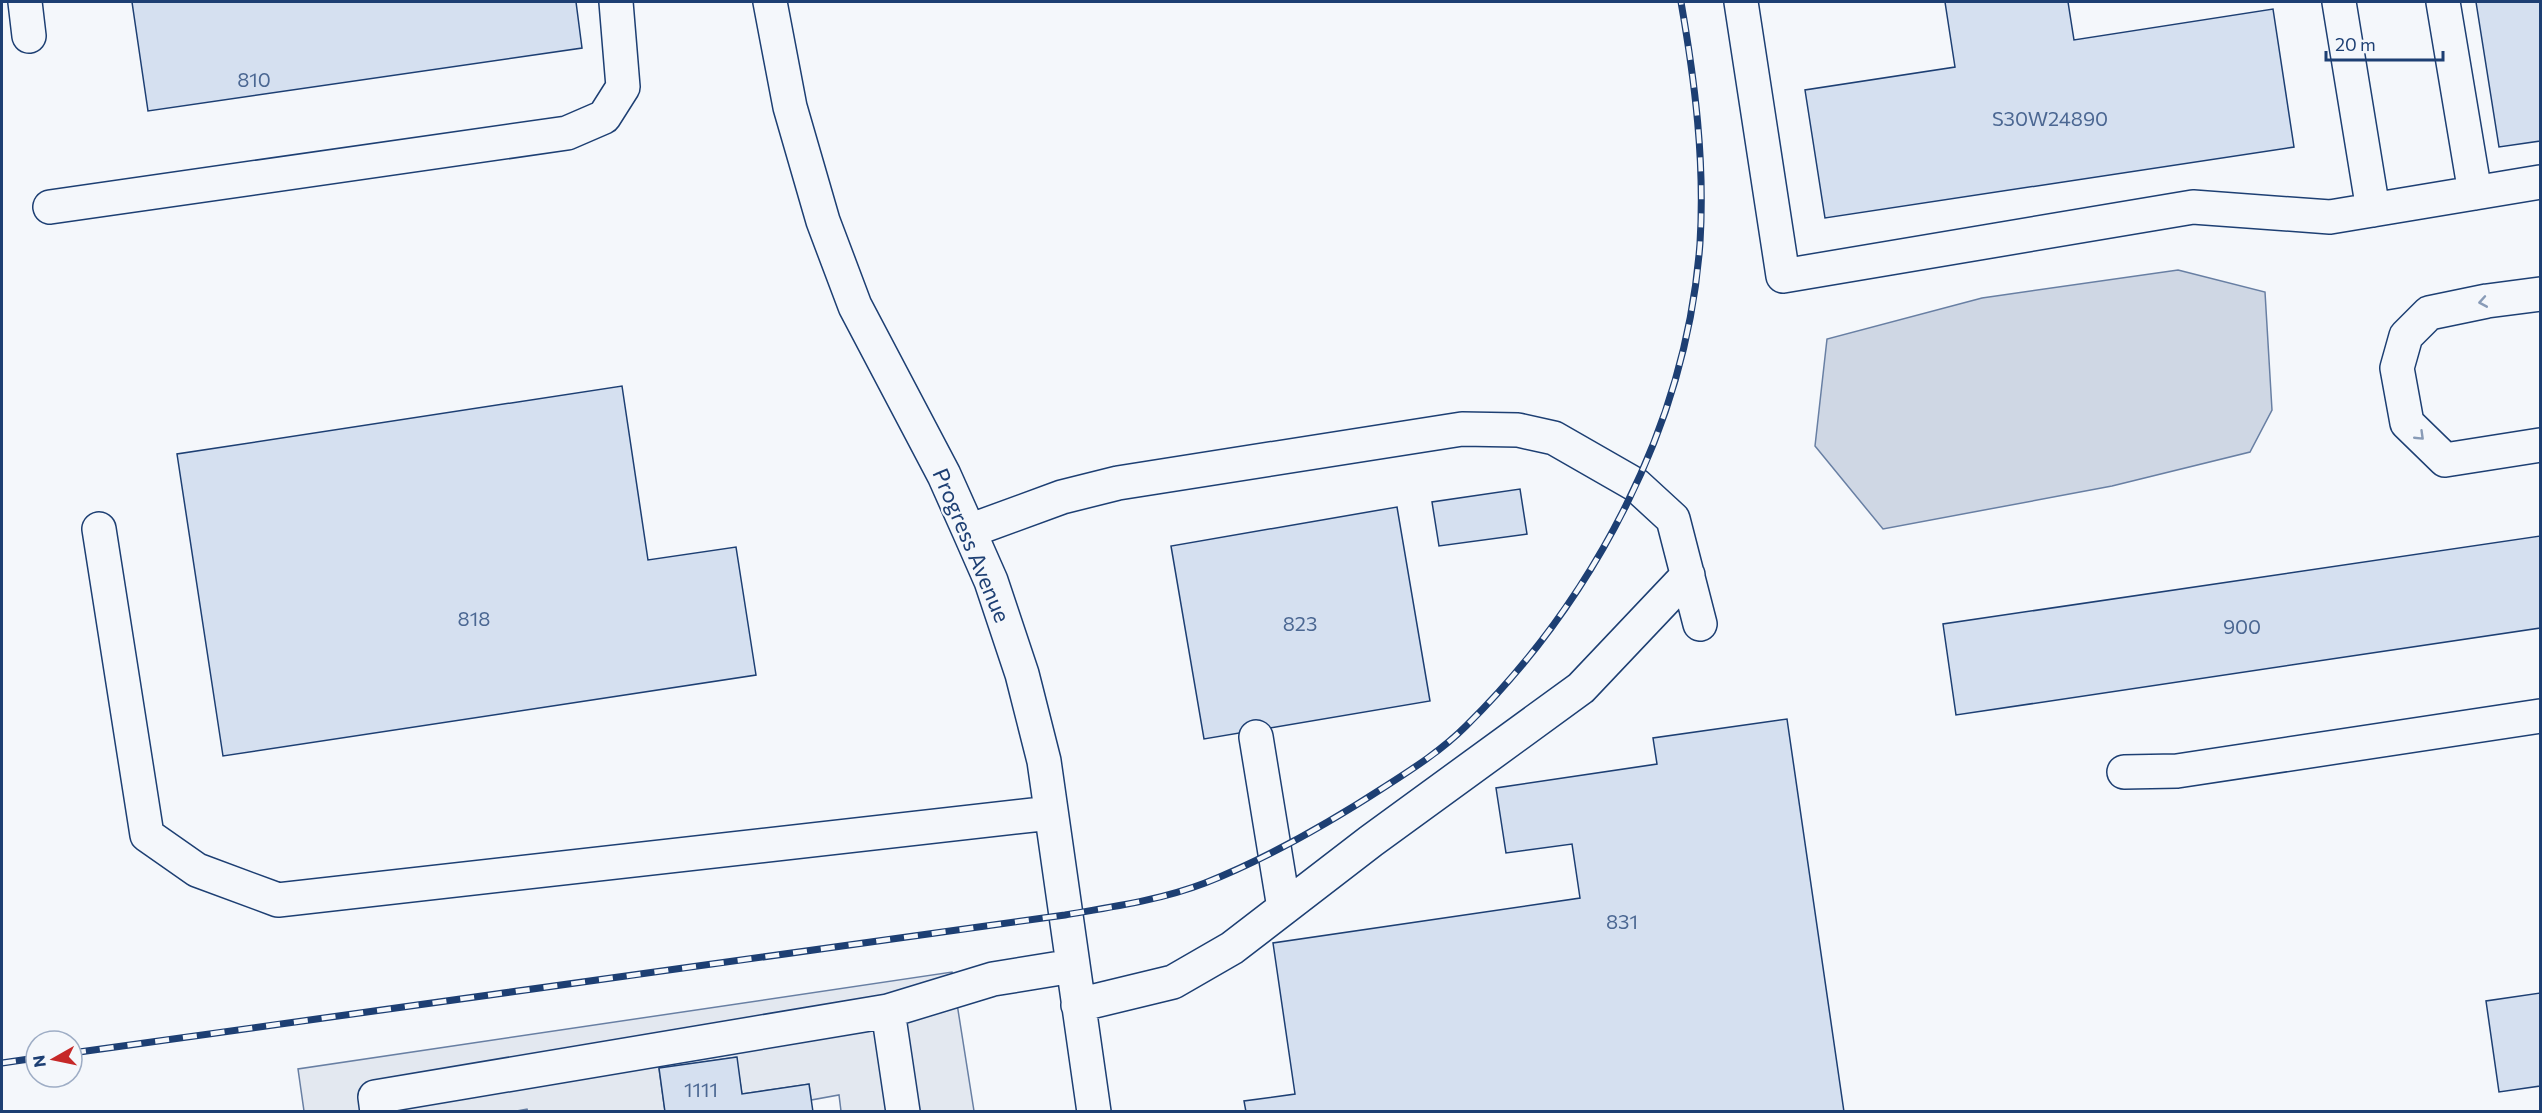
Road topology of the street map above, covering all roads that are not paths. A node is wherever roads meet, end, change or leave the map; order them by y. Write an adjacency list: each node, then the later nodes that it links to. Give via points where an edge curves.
1 (25, 2): 7 (street)
2 (616, 2): 10 (street, via 623,87 604,117 567,133)
3 (770, 2): 15 (street, Progress Avenue, via 790,107 827,231 855,306 944,475)
4 (1741, 2): 11 (street, via 1783,276 2193,207 2330,217)
5 (2339, 2): 11 (street)
6 (2443, 2): 9 (street)
7 (29, 36)
8 (2541, 182): 9 (street)
9 (2475, 193): 11 (street)
10 (50, 207)
11 (2373, 210)
12 (2541, 294): 13 (street, one-way to 13, via 2429,313 2406,336 2397,368 2407,423 2445,460)
13 (2541, 445)
14 (99, 529): 21 (street, via 147,835 197,870 278,900)
15 (969, 531): 16 (street, via 1062,497 1118,483 1462,429 1518,430 1554,438 1636,485 1673,519); 21 (street, Progress Avenue, via 991,581 1022,674 1044,761)
16 (1688, 576): 17 (street); 22 (street, via 1581,688)
17 (1701, 624)
18 (2541, 716): 20 (street, via 2177,771)
19 (1256, 737): 22 (street)
20 (2124, 772)
21 (1051, 813): 23 (street, Progress Avenue)
22 (1284, 908): 24 (street, via 1232,948 1173,982)
23 (1073, 966): 24 (street, Progress Avenue); 25 (street, via 993,979)
24 (1078, 1005): 28 (street, Progress Avenue)
25 (888, 1011): 26 (street, via 375,1097); 27 (street)
26 (377, 1112)
27 (903, 1112)
28 (1094, 1112)

